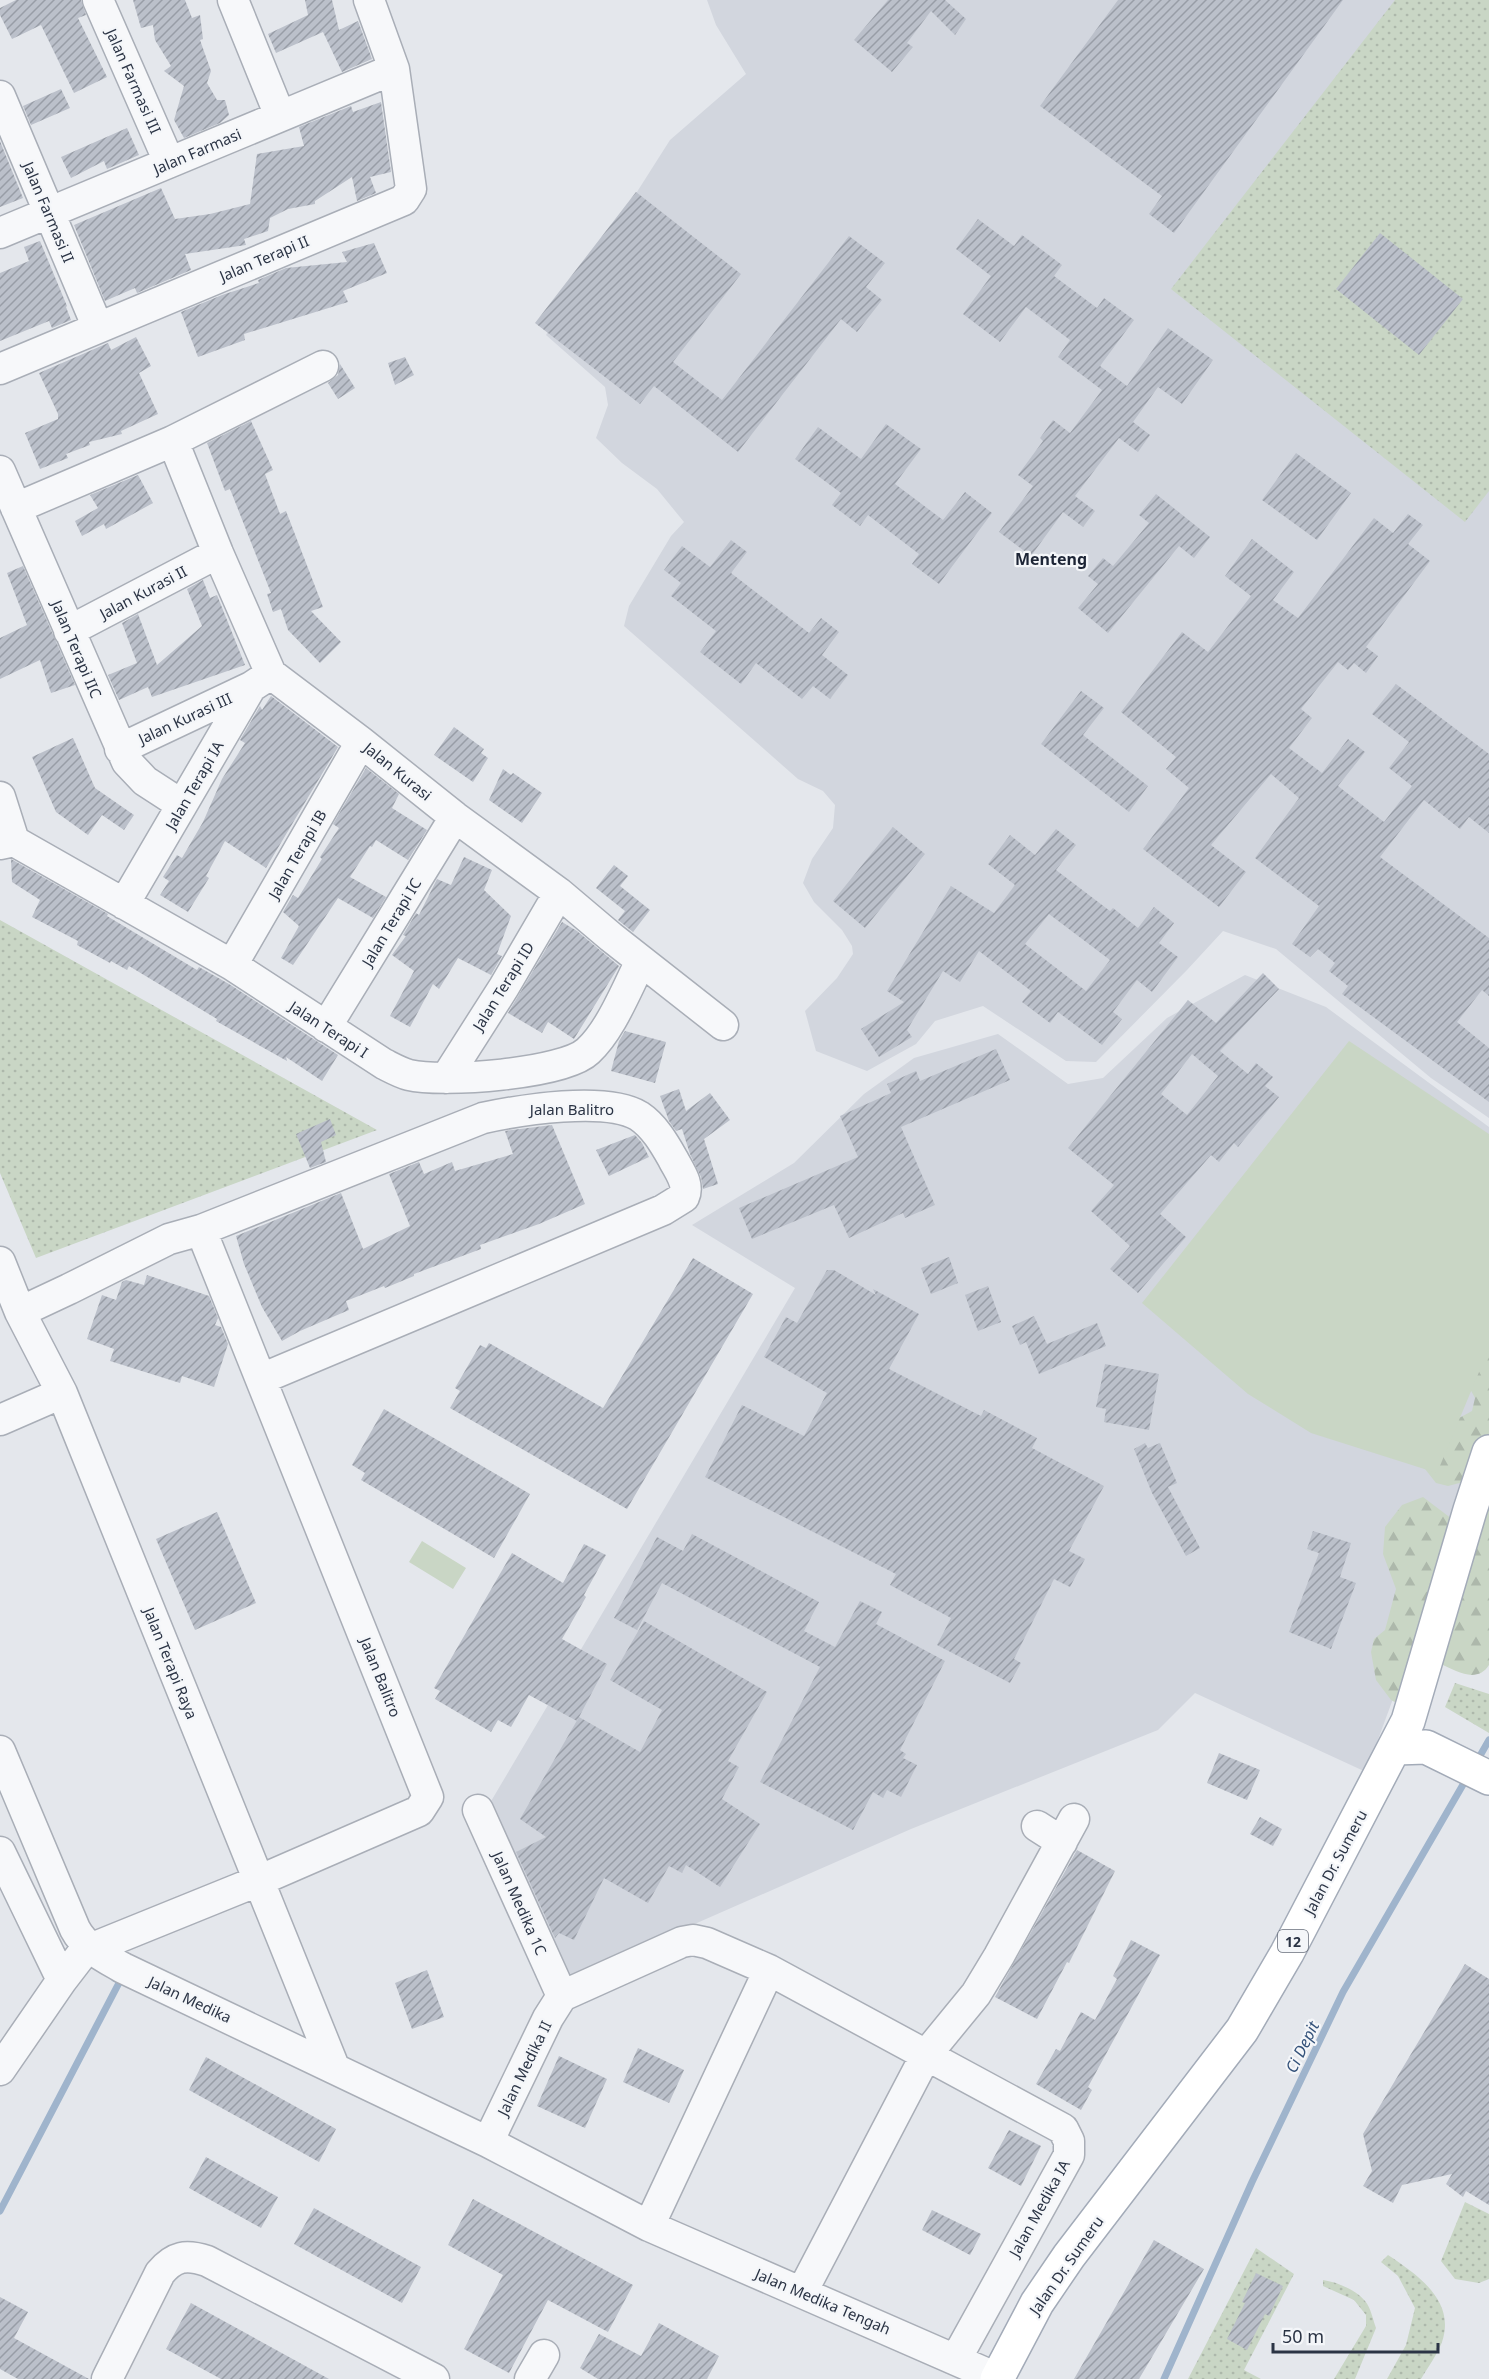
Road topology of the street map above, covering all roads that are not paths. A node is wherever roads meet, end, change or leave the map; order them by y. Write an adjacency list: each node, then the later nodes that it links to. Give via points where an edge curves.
1 (98, 0): 7 (street, Jalan Farmasi III)
2 (233, 0): 6 (street)
3 (369, 0): 4 (street, Jalan Terapi II)
4 (394, 69): 6 (street, Jalan Farmasi); 10 (street, Jalan Terapi II, via 411,189 404,200)
5 (0, 96): 8 (street, Jalan Farmasi II)
6 (280, 116): 7 (street, Jalan Farmasi)
7 (169, 162): 8 (street, Jalan Farmasi)
8 (50, 212): 9 (street, Jalan Farmasi); 10 (street, Jalan Farmasi II)
9 (0, 233)
10 (98, 328): 12 (street, Jalan Terapi II)
11 (323, 366): 13 (street)
12 (0, 369)
13 (173, 441): 15 (street); 16 (street, Jalan Kurasi)
14 (0, 471): 15 (street, Jalan Terapi IIC)
15 (16, 508): 17 (street, Jalan Terapi IIC)
16 (218, 553): 17 (street, Jalan Kurasi II); 18 (street, Jalan Kurasi)
17 (69, 631): 20 (street, Jalan Terapi IIC)
18 (261, 680): 19 (street, Jalan Kurasi); 20 (street, Jalan Kurasi III); 22 (street, Jalan Terapi IA)
19 (361, 742): 23 (street, Jalan Kurasi); 28 (street, Jalan Terapi IB)
20 (120, 748): 22 (street, Jalan Terapi IIC, via 139,776)
21 (0, 797): 24 (street)
22 (182, 805): 26 (street, Jalan Terapi IA)
23 (455, 816): 25 (street, Jalan Kurasi); 30 (street, Jalan Terapi IC)
24 (7, 842): 26 (street, Jalan Terapi I)
25 (559, 893): 27 (street, Jalan Kurasi); 31 (street, Jalan Terapi ID)
26 (124, 904): 28 (street, Jalan Terapi I)
27 (641, 961): 29 (street, Jalan Kurasi); 31 (street, Jalan Terapi I, via 598,1040 582,1056 551,1067)
28 (232, 966): 30 (street, Jalan Terapi I)
29 (723, 1024)
30 (326, 1027): 31 (street, Jalan Terapi I, via 398,1071)
31 (446, 1078)
32 (201, 1230): 34 (street, via 169,1239); 35 (street, Jalan Balitro); 35 (street, Jalan Balitro, via 483,1118 542,1107 630,1111 654,1130 686,1184 684,1197 663,1210)
33 (0, 1262): 34 (street, Jalan Terapi Raya)
34 (20, 1312): 36 (street, Jalan Terapi Raya)
35 (261, 1379): 45 (street, Jalan Balitro, via 428,1797 418,1811)
36 (62, 1393): 37 (street); 45 (street, Jalan Terapi Raya)
37 (0, 1420)
38 (1489, 1452): 39 (main road, Jalan Dr. Sumeru / 12, via 1470,1510)
39 (1417, 1743): 41 (main road); 58 (main road, Jalan Dr. Sumeru / 12, via 1242,2030 1069,2256 1037,2303)
40 (0, 1751): 46 (street, Jalan Medika, via 80,1937)
41 (1484, 1776)
42 (478, 1810): 48 (street, Jalan Medika 1C)
43 (1037, 1826): 49 (street, via 1068,1830 976,1994)
44 (0, 1852): 46 (street)
45 (258, 1881): 46 (street); 50 (street, Jalan Terapi Raya)
46 (77, 1962): 50 (street, Jalan Medika, via 123,1968); 51 (street)
47 (770, 1970): 48 (street, Jalan Medika IA, via 707,1943 688,1941); 49 (street, Jalan Medika IA); 53 (street)
48 (562, 1996): 52 (street, Jalan Medika II)
49 (926, 2055): 54 (street); 55 (street, Jalan Medika IA, via 1063,2129 1070,2149)
50 (334, 2067): 52 (street, Jalan Medika)
51 (0, 2070)
52 (488, 2142): 53 (street, Jalan Medika Tengah)
53 (649, 2226): 54 (street, Jalan Medika Tengah)
54 (802, 2292): 55 (street, Jalan Medika Tengah)
55 (956, 2359): 58 (street, Jalan Medika Tengah)
56 (107, 2379): 57 (street, via 160,2273 173,2259 186,2256 207,2261)
57 (434, 2379)
58 (996, 2379)

